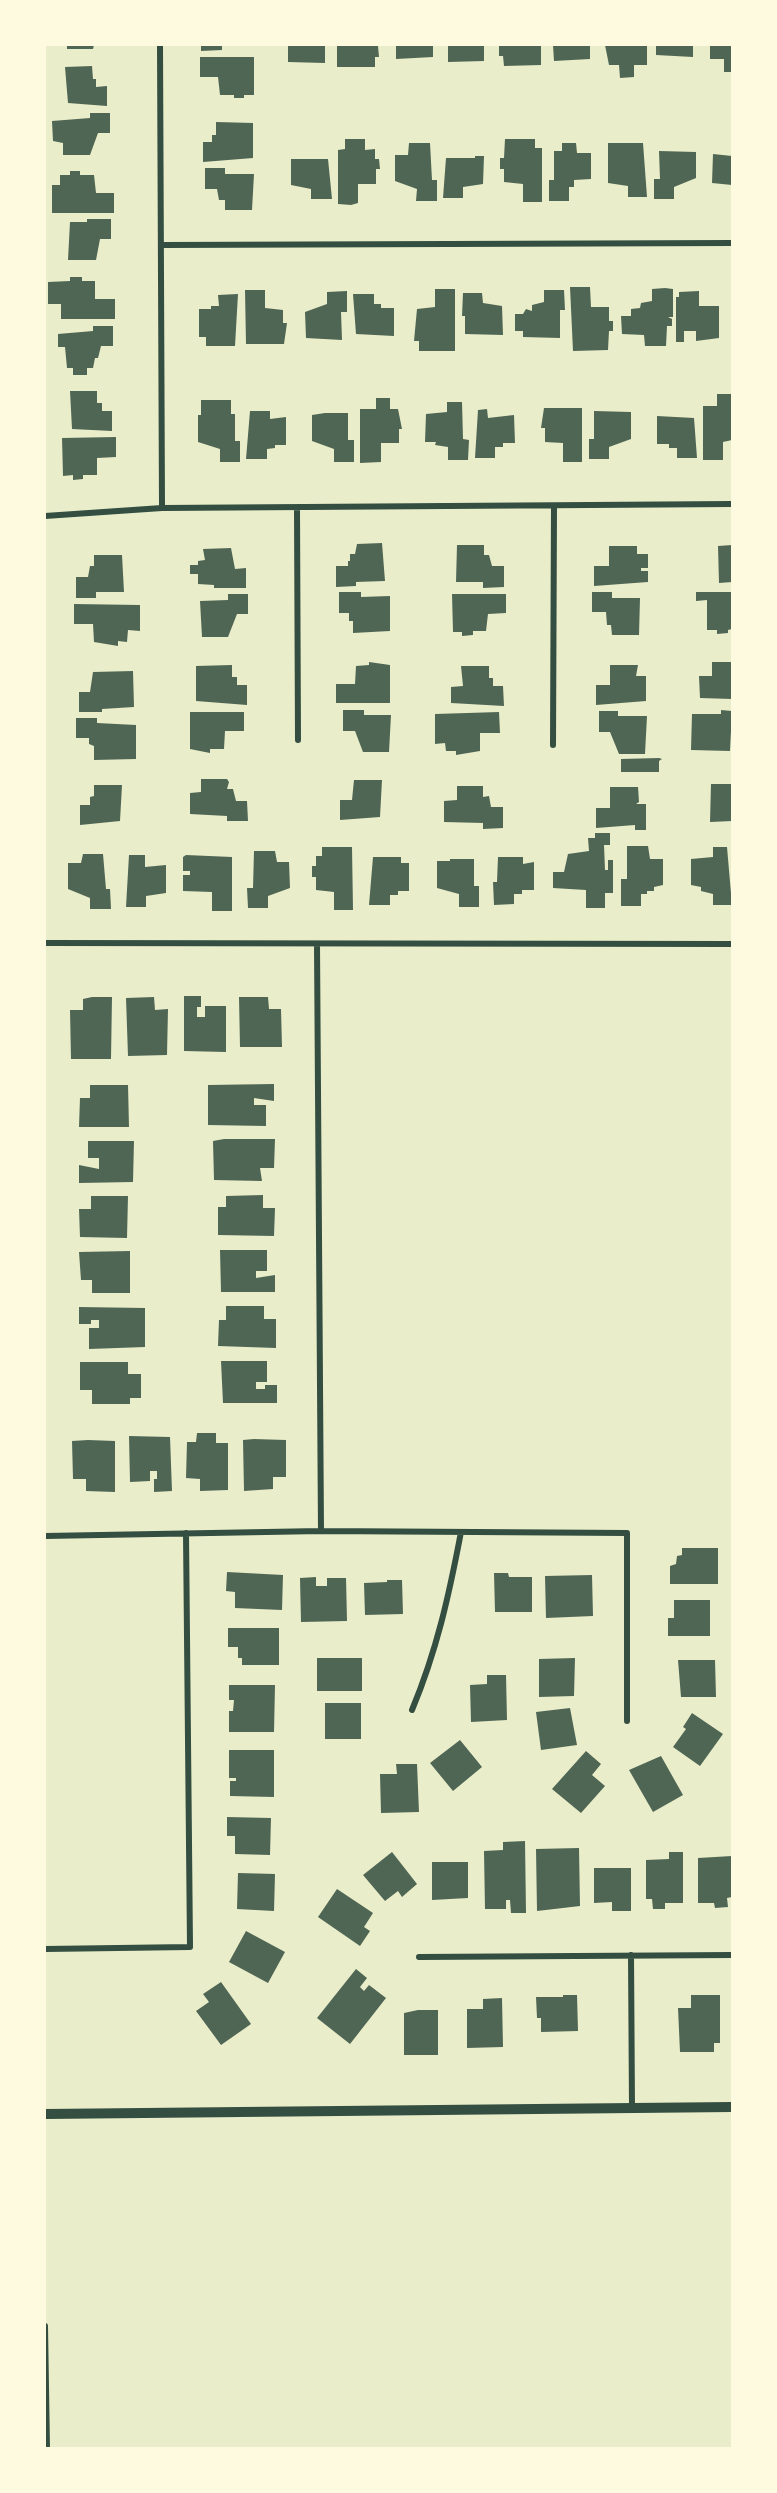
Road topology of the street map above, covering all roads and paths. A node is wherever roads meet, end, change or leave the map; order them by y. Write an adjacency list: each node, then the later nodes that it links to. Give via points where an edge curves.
1 (160, 45): 3 (street)
2 (732, 243): 3 (street)
3 (163, 245): 6 (street)
4 (732, 504): 5 (street)
5 (554, 506): 7 (street); 10 (street)
6 (162, 508): 7 (street); 8 (street)
7 (297, 508): 9 (street)
8 (45, 516)
9 (298, 740)
10 (553, 745)
11 (45, 943): 12 (street)
12 (317, 944): 13 (street); 14 (street)
13 (732, 944)
14 (321, 1531): 15 (street); 16 (street)
15 (460, 1532): 18 (street, via 433,1660); 19 (street, via 627,1533)
16 (186, 1533): 17 (street); 20 (street, via 190,1947)
17 (45, 1536)
18 (412, 1710)
19 (627, 1721)
20 (45, 1949)
21 (732, 1955): 22 (street)
22 (631, 1956): 23 (street); 25 (street)
23 (419, 1957)
24 (732, 2107): 25 (street)
25 (632, 2108): 26 (street)
26 (45, 2114)
27 (45, 2326): 28 (street)
28 (47, 2448)

